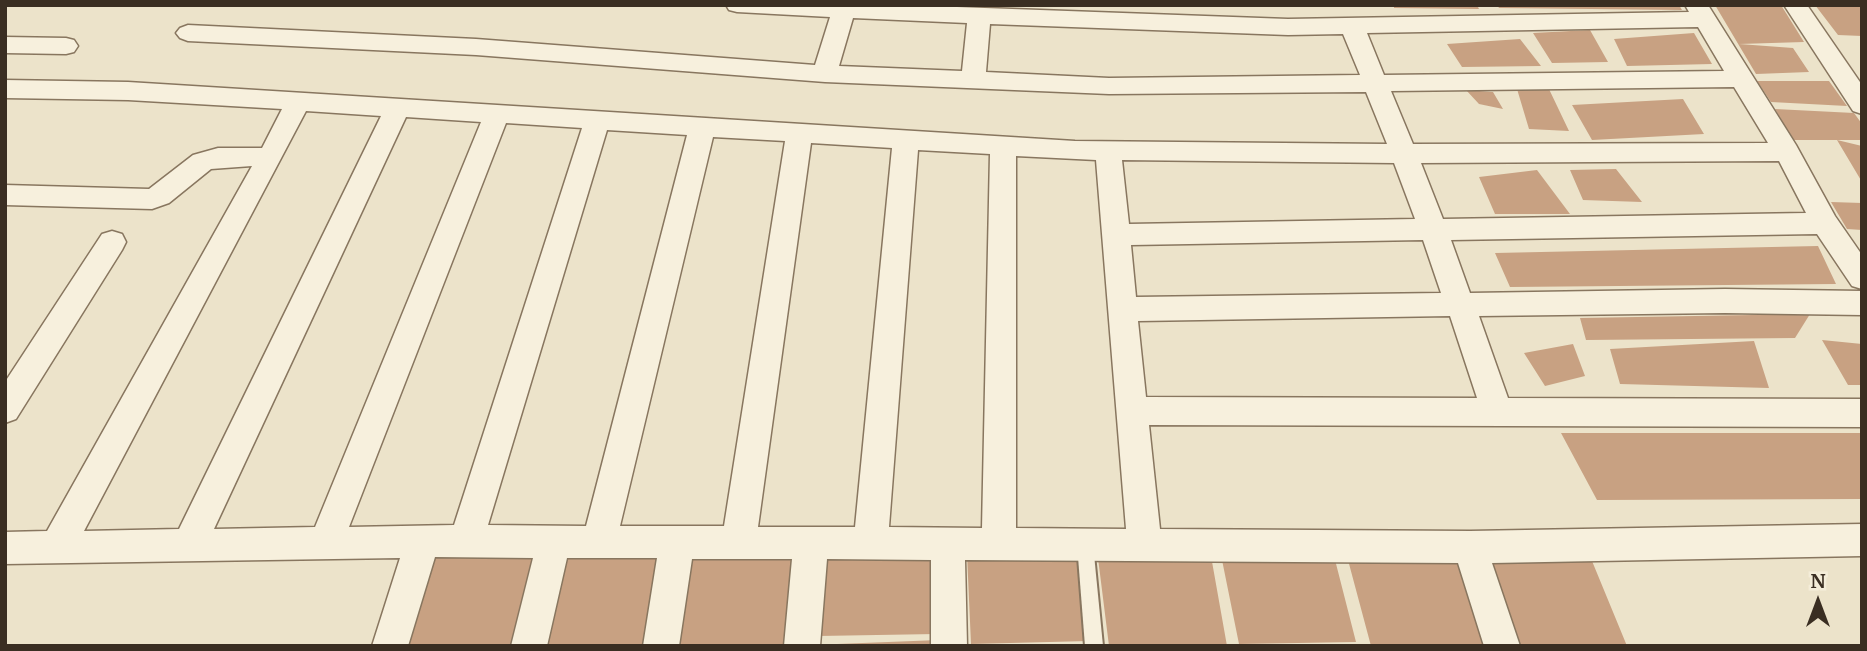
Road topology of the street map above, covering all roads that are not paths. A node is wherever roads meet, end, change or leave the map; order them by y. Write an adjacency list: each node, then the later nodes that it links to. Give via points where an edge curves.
1 (737, 5): 3 (street)
2 (1794, 5): 16 (street)
3 (843, 11): 5 (street); 10 (street)
4 (1700, 12): 6 (street); 11 (street)
5 (979, 17): 6 (street); 12 (street)
6 (1352, 26): 13 (street)
7 (188, 33): 10 (street, via 476,47)
8 (5, 45): 9 (street)
9 (66, 46)
10 (825, 74): 12 (street)
11 (1741, 79): 13 (street); 25 (street)
12 (973, 80): 13 (street, via 1109,86)
13 (1375, 83): 26 (street)
14 (5, 89): 15 (street)
15 (298, 102): 17 (street); 27 (street)
16 (1862, 105)
17 (398, 107): 18 (street); 55 (street)
18 (497, 115): 19 (street); 42 (street)
19 (597, 121): 20 (street); 44 (street)
20 (702, 128): 21 (street); 46 (street)
21 (799, 133): 22 (street); 47 (street)
22 (906, 139): 23 (street); 50 (street)
23 (1003, 145): 24 (street); 52 (street)
24 (1108, 150): 26 (street); 31 (street)
25 (1787, 152): 26 (street); 29 (street)
26 (1405, 154): 30 (street)
27 (270, 158): 28 (street, via 203,161 165,194 152,199); 58 (street)
28 (5, 195)
29 (1825, 223): 30 (street); 33 (street)
30 (1433, 231): 31 (street); 35 (street)
31 (1115, 235): 36 (street)
32 (111, 242): 37 (street)
33 (1862, 278)
34 (1862, 303): 35 (street)
35 (1461, 304): 36 (street); 39 (street)
36 (1122, 309): 38 (street)
37 (5, 409)
38 (1131, 411): 39 (street); 54 (street)
39 (1497, 412): 40 (street)
40 (1862, 413)
41 (1862, 540): 56 (street)
42 (326, 541): 43 (street); 55 (street)
43 (423, 541): 44 (street); 59 (street)
44 (466, 541): 45 (street)
45 (554, 541): 46 (street); 60 (street)
46 (599, 541): 48 (street)
47 (739, 541): 48 (street); 49 (street)
48 (677, 542): 61 (street)
49 (811, 542): 50 (street); 62 (street)
50 (871, 542): 51 (street)
51 (948, 542): 52 (street); 63 (street)
52 (999, 542): 53 (street)
53 (1085, 544): 54 (street); 64 (lane)
54 (1144, 544): 56 (street)
55 (188, 546): 58 (street)
56 (1470, 547): 65 (street)
57 (6, 549): 58 (street)
58 (56, 549)
59 (390, 646)
60 (529, 646)
61 (661, 646)
62 (802, 646)
63 (949, 646)
64 (1094, 646)
65 (1502, 646)

